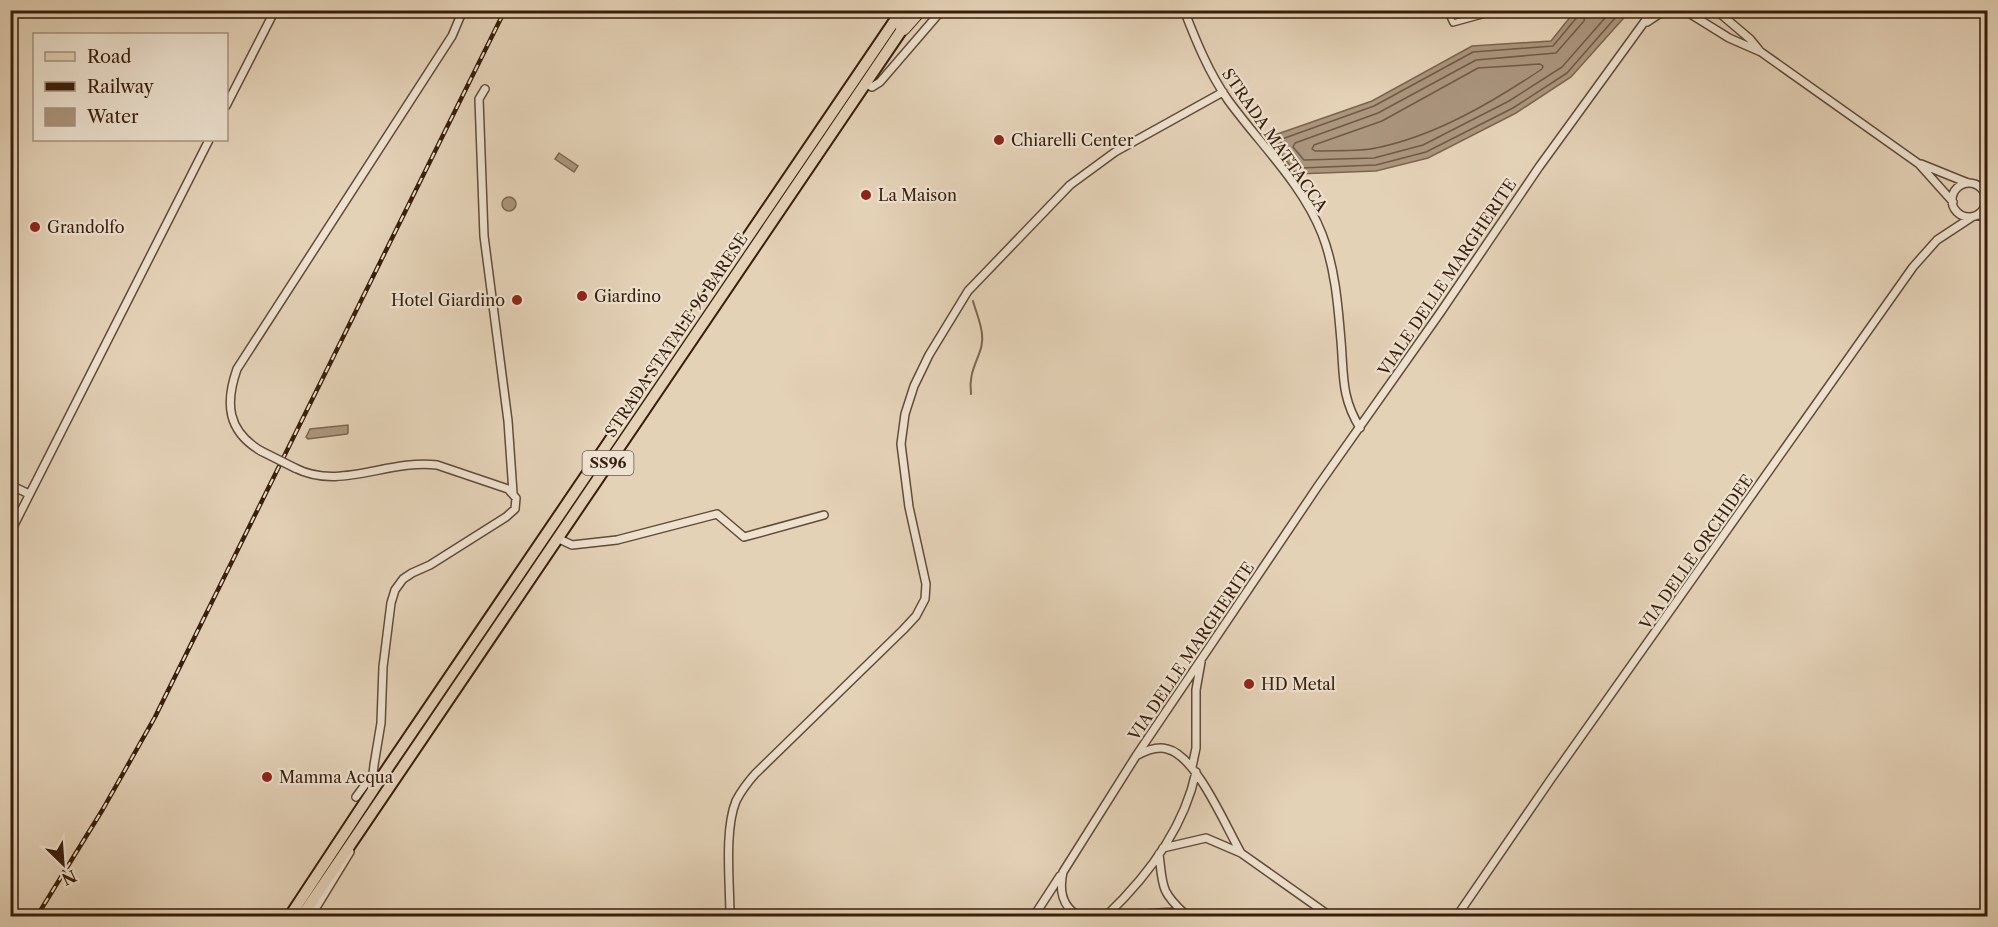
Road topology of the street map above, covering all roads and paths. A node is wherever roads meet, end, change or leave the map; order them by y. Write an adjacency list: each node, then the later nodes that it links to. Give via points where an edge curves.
1 (275, 10): 19 (street)
2 (463, 10): 29 (street, bridge, via 447,44 237,369 229,394 232,417 249,444 306,474 332,478 424,464 453,470)
3 (902, 10): 38 (main road, STRADA STATALE 96 BARESE / SS96)
4 (917, 10): 13 (highway)
5 (942, 10): 16 (street, via 880,82 872,87)
6 (1184, 10): 18 (street, STRADA MATTACCA)
7 (1447, 10): 8 (street, via 1453,23)
8 (1500, 10)
9 (1653, 10): 14 (street, VIALE DELLE MARGHERITE)
10 (1665, 10): 14 (street)
11 (1684, 10): 15 (street, via 1729,38)
12 (1716, 10): 15 (street)
13 (903, 28): 16 (main road, STRADA STATALE 96 BARESE / SS96)
14 (1637, 29): 27 (street, VIALE DELLE MARGHERITE)
15 (1761, 52): 21 (street)
16 (866, 83): 33 (main road, STRADA STATALE 96 BARESE / SS96)
17 (485, 89): 29 (street, via 479,99 484,236 508,421)
18 (1223, 92): 27 (street, STRADA MATTACCA, via 1292,183 1322,234 1339,316 1347,403); 49 (street, via 1115,153 1070,185 968,291 929,355 905,414 901,444 909,507 926,584 925,599 903,630 755,774 740,794 730,829)
19 (228, 102)
20 (208, 141): 30 (street)
21 (1919, 164): 22 (street, VIA DELLE ORCHIDEE); 24 (street)
22 (1968, 183): 23 (street, VIA DELLE ORCHIDEE, via 1978,186); 24 (street, via 1958,187)
23 (1987, 196): 25 (street, VIA DELLE ORCHIDEE, via 1982,211)
24 (1953, 202): 25 (street, via 1961,215)
25 (1975, 216): 26 (street); 55 (street, VIA DELLE ORCHIDEE, via 1937,240 1913,267)
26 (1988, 219)
27 (1360, 428): 34 (street, VIALE DELLE MARGHERITE)
28 (10, 485): 30 (street)
29 (513, 493): 39 (street, via 516,505 512,512 412,573 395,590 383,667 381,723 372,774)
30 (29, 494): 32 (street)
31 (824, 515): 33 (street, via 744,537 717,514 617,540 572,545)
32 (10, 533)
33 (557, 538): 41 (main road, STRADA STATALE 96 BARESE / SS96)
34 (1268, 562): 35 (street, VIA DELLE MARGHERITE)
35 (1201, 659): 36 (street, VIA DELLE MARGHERITE); 37 (street, via 1196,690)
36 (1136, 756): 37 (street, VIA DELLE MARGHERITE, via 1167,748 1184,757); 44 (street, VIA DELLE MARGHERITE)
37 (1194, 769): 42 (street, via 1189,801); 43 (street)
38 (383, 775): 39 (main road); 40 (main road, STRADA STATALE 96 BARESE / SS96)
39 (366, 785): 40 (main road)
40 (361, 800): 46 (main road, STRADA STATALE 96 BARESE / SS96)
41 (362, 828): 47 (main road, STRADA STATALE 96 BARESE / SS96); 48 (street, via 346,862)
42 (1161, 851): 43 (street, via 1206,838); 45 (street, via 1161,882 1169,899); 52 (street)
43 (1241, 853): 54 (street)
44 (1063, 872): 50 (street, VIA DELLE MARGHERITE); 51 (street, via 1062,897)
45 (1188, 915): 53 (street)
46 (290, 916)
47 (302, 916)
48 (310, 916)
49 (730, 916)
50 (1034, 916)
51 (1079, 916)
52 (1106, 916)
53 (1131, 916)
54 (1330, 916)
55 (1457, 916)

